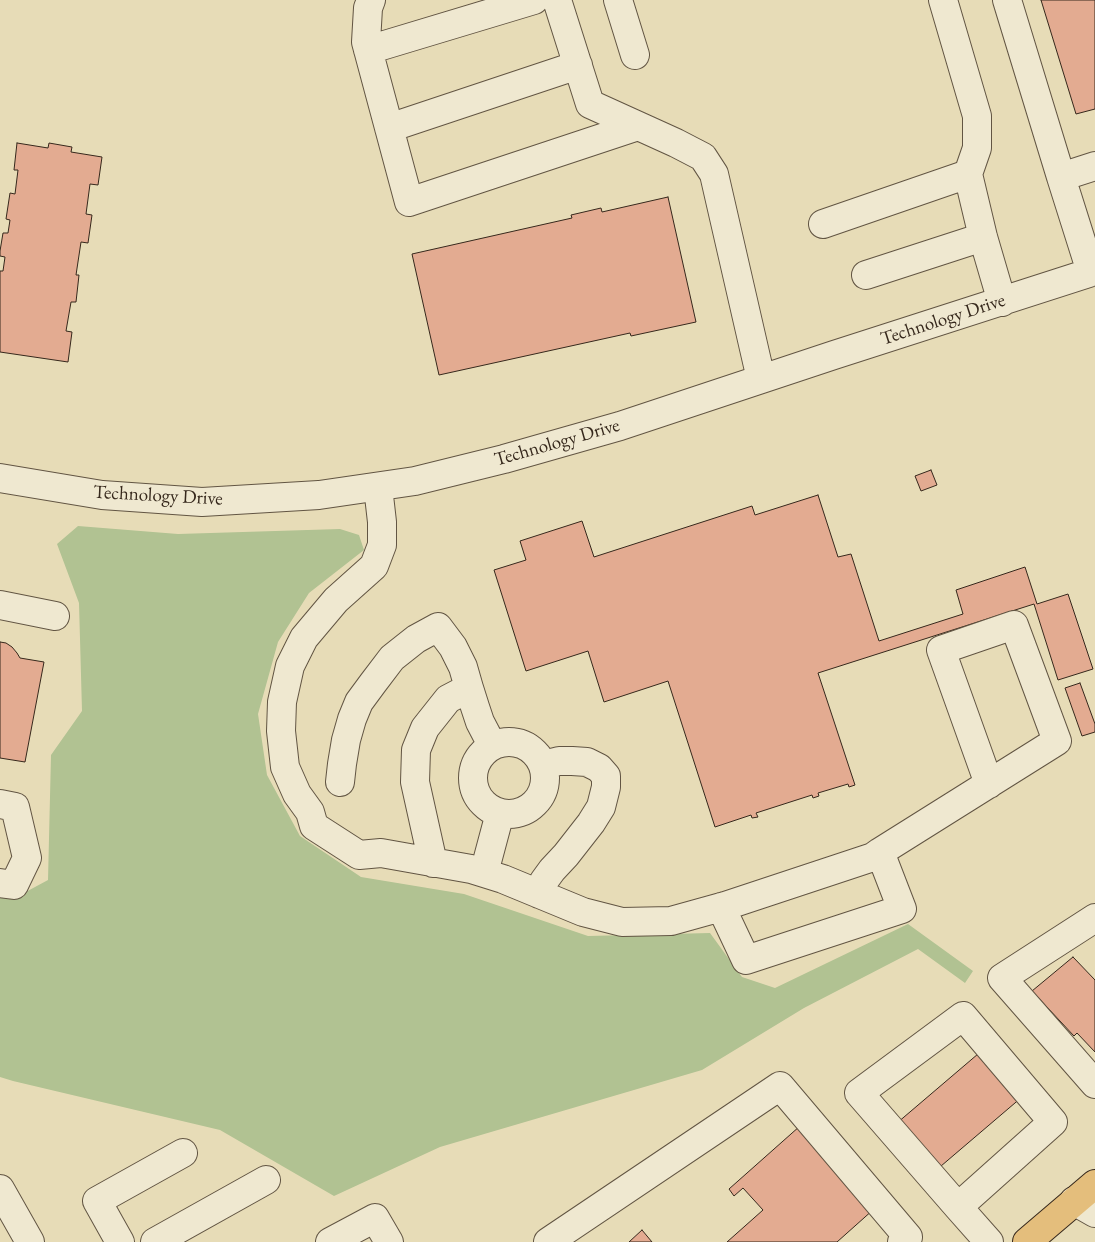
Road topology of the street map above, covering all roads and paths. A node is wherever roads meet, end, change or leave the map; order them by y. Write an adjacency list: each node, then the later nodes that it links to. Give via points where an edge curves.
1 (371, 0): 7 (street, via 368,8)
2 (534, 0): 7 (street)
3 (557, 0): 9 (street)
4 (618, 0): 8 (street)
5 (943, 0): 13 (street, via 977,116 978,148)
6 (1007, 0): 14 (street)
7 (368, 50): 11 (street)
8 (635, 55)
9 (578, 65): 10 (street, via 590,104); 11 (street)
10 (638, 126): 11 (street, via 409,202); 20 (street, via 703,157 714,174)
11 (389, 128)
12 (1095, 166): 14 (street)
13 (968, 174): 15 (street); 16 (street)
14 (1061, 177): 17 (street)
15 (824, 224)
16 (983, 237): 18 (street); 19 (street)
17 (1093, 272): 19 (street, Technology Drive)
18 (866, 275)
19 (1002, 302): 20 (street, Technology Drive)
20 (761, 379): 22 (street, Technology Drive, via 620,426 504,459)
21 (0, 478): 22 (street, Technology Drive, via 102,495 202,502)
22 (378, 487): 33 (street, via 382,545 374,566 336,600 304,638 290,666 282,702 285,767 297,794 310,812 314,826 359,855 381,853)
23 (0, 605): 24 (street)
24 (55, 616)
25 (470, 688): 26 (street, via 474,707); 28 (street, via 453,647 438,627 416,639 392,658 359,702 346,740); 33 (street, via 448,699 425,728 416,750 415,782)
26 (492, 745): 27 (street, via 511,741 522,744 540,758); 31 (street, via 480,754 474,764 473,786 485,806)
27 (543, 766): 31 (street, via 545,780 537,801 517,813); 36 (street, via 559,761 587,762 606,776 606,787 601,807 591,823 552,870)
28 (340, 782)
29 (989, 784): 29 (street, via 1057,741 1014,625 941,650); 32 (street)
30 (0, 804): 35 (street, via 15,807 28,858 14,885)
31 (500, 813): 34 (street)
32 (880, 852): 37 (street); 37 (street, via 902,909 746,960)
33 (433, 863): 34 (street)
34 (484, 873): 36 (street)
35 (0, 883)
36 (539, 894): 37 (street, via 583,912 622,922 671,921)
37 (721, 907)
38 (1085, 932): 39 (street, via 1002,978)
39 (1095, 1084)
40 (182, 1152): 47 (street, via 97,1201)
41 (266, 1180): 48 (street)
42 (1095, 1184): 45 (main road)
43 (0, 1189): 46 (street)
44 (958, 1207): 44 (street, via 859,1094 963,1016 1053,1122); 53 (street)
45 (1085, 1207): 54 (main road)
46 (30, 1242)
47 (120, 1242)
48 (155, 1242)
49 (330, 1242): 50 (street, via 375,1218)
50 (389, 1242)
51 (548, 1242): 52 (street, via 780,1086 908,1237)
52 (902, 1242)
53 (989, 1242)
54 (1027, 1242)

